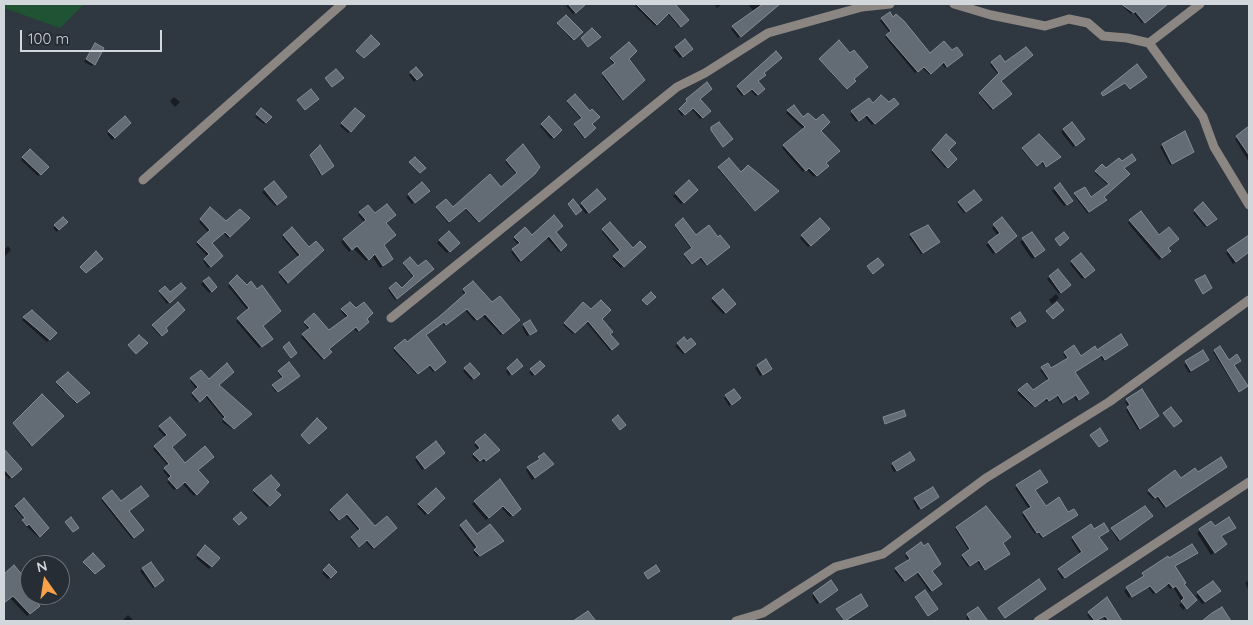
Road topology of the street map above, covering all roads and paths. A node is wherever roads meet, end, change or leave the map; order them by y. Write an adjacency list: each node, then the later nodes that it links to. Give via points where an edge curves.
1 (342, 4): 6 (street)
2 (890, 4): 9 (street, via 854,9 768,34 705,73 677,86)
3 (954, 4): 5 (street, via 1045,26 1069,19 1088,23 1103,36)
4 (1200, 4): 5 (street)
5 (1149, 43): 7 (street, via 1203,117 1214,147)
6 (143, 180)
7 (1249, 205)
8 (1249, 300): 11 (street, via 1109,402 986,478 883,554 835,567 762,613)
9 (391, 318)
10 (1249, 482): 12 (street)
11 (736, 621)
12 (1038, 621)

